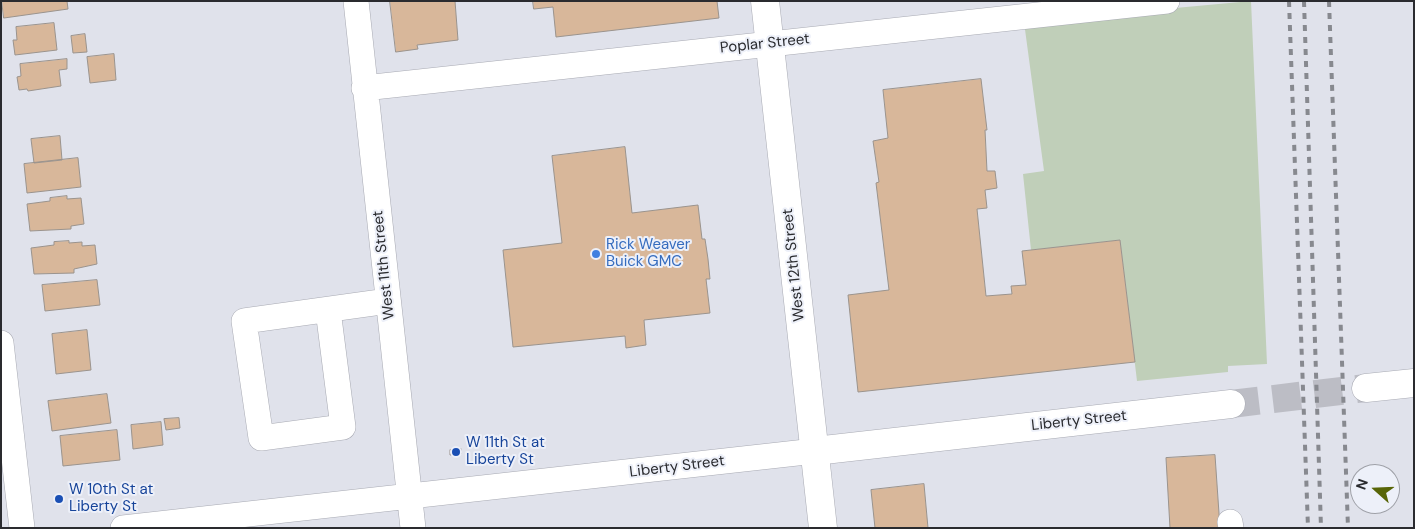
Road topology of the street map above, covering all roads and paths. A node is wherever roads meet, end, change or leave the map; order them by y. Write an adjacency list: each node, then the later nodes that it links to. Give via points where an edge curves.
1 (356, 1): 5 (street, West 11th Street)
2 (765, 1): 4 (main road, West 12th Street)
3 (1167, 1): 4 (street, Poplar Street)
4 (770, 43): 5 (street, Poplar Street); 12 (main road, West 12th Street)
5 (364, 88): 6 (street, West 11th Street)
6 (388, 301): 7 (street); 13 (street, West 11th Street)
7 (328, 310): 7 (street, via 244,321 261,438 343,427)
8 (1, 343): 14 (street)
9 (1414, 383): 10 (main road)
10 (1366, 388)
11 (1231, 404): 12 (main road, Liberty Street)
12 (815, 451): 13 (street, Liberty Street); 17 (main road, West 12th Street)
13 (410, 497): 15 (street, Liberty Street); 16 (street, West 11th Street)
14 (22, 528)
15 (123, 528)
16 (413, 528)
17 (823, 528)

